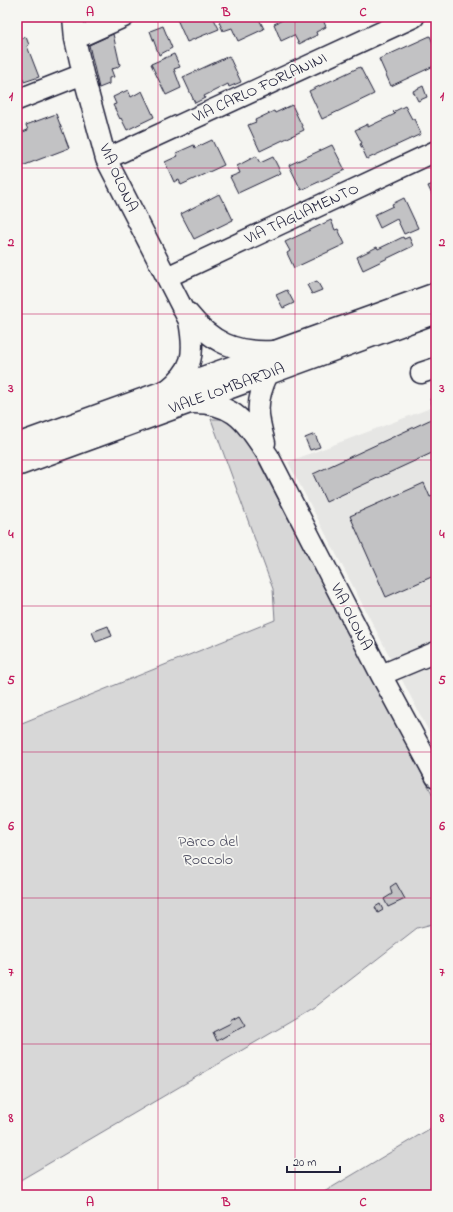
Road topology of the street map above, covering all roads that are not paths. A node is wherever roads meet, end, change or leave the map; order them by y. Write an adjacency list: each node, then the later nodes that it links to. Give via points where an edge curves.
1 (73, 17): 4 (street, VIA OLONA)
2 (124, 17): 4 (street)
3 (414, 17): 8 (street, VIA CARLO FORLANINI)
4 (75, 39): 5 (street, VIA OLONA)
5 (83, 74): 6 (street); 8 (street, VIA OLONA)
6 (17, 100)
7 (436, 151): 9 (street, VIA TAGLIAMENTO)
8 (106, 160): 9 (street, VIA OLONA)
9 (167, 277): 11 (street, VIA OLONA)
10 (436, 294): 13 (main road, VIALE LOMBARDIA)
11 (183, 307): 13 (street, VIA OLONA, via 215,340 242,350); 15 (street, VIA OLONA, via 192,335 190,362 185,373)
12 (436, 312): 14 (main road, VIALE LOMBARDIA)
13 (277, 351): 15 (main road, VIALE LOMBARDIA)
14 (268, 374): 16 (main road, VIALE LOMBARDIA); 18 (street, VIA OLONA, via 261,389 258,410)
15 (166, 391): 17 (main road, VIALE LOMBARDIA)
16 (187, 403): 18 (street, VIA OLONA, via 216,404 238,415); 19 (main road, VIALE LOMBARDIA)
17 (17, 445)
18 (269, 457): 21 (street, VIA OLONA)
19 (17, 465)
20 (436, 652): 21 (street)
21 (381, 675): 22 (street, VIA OLONA)
22 (436, 777)

